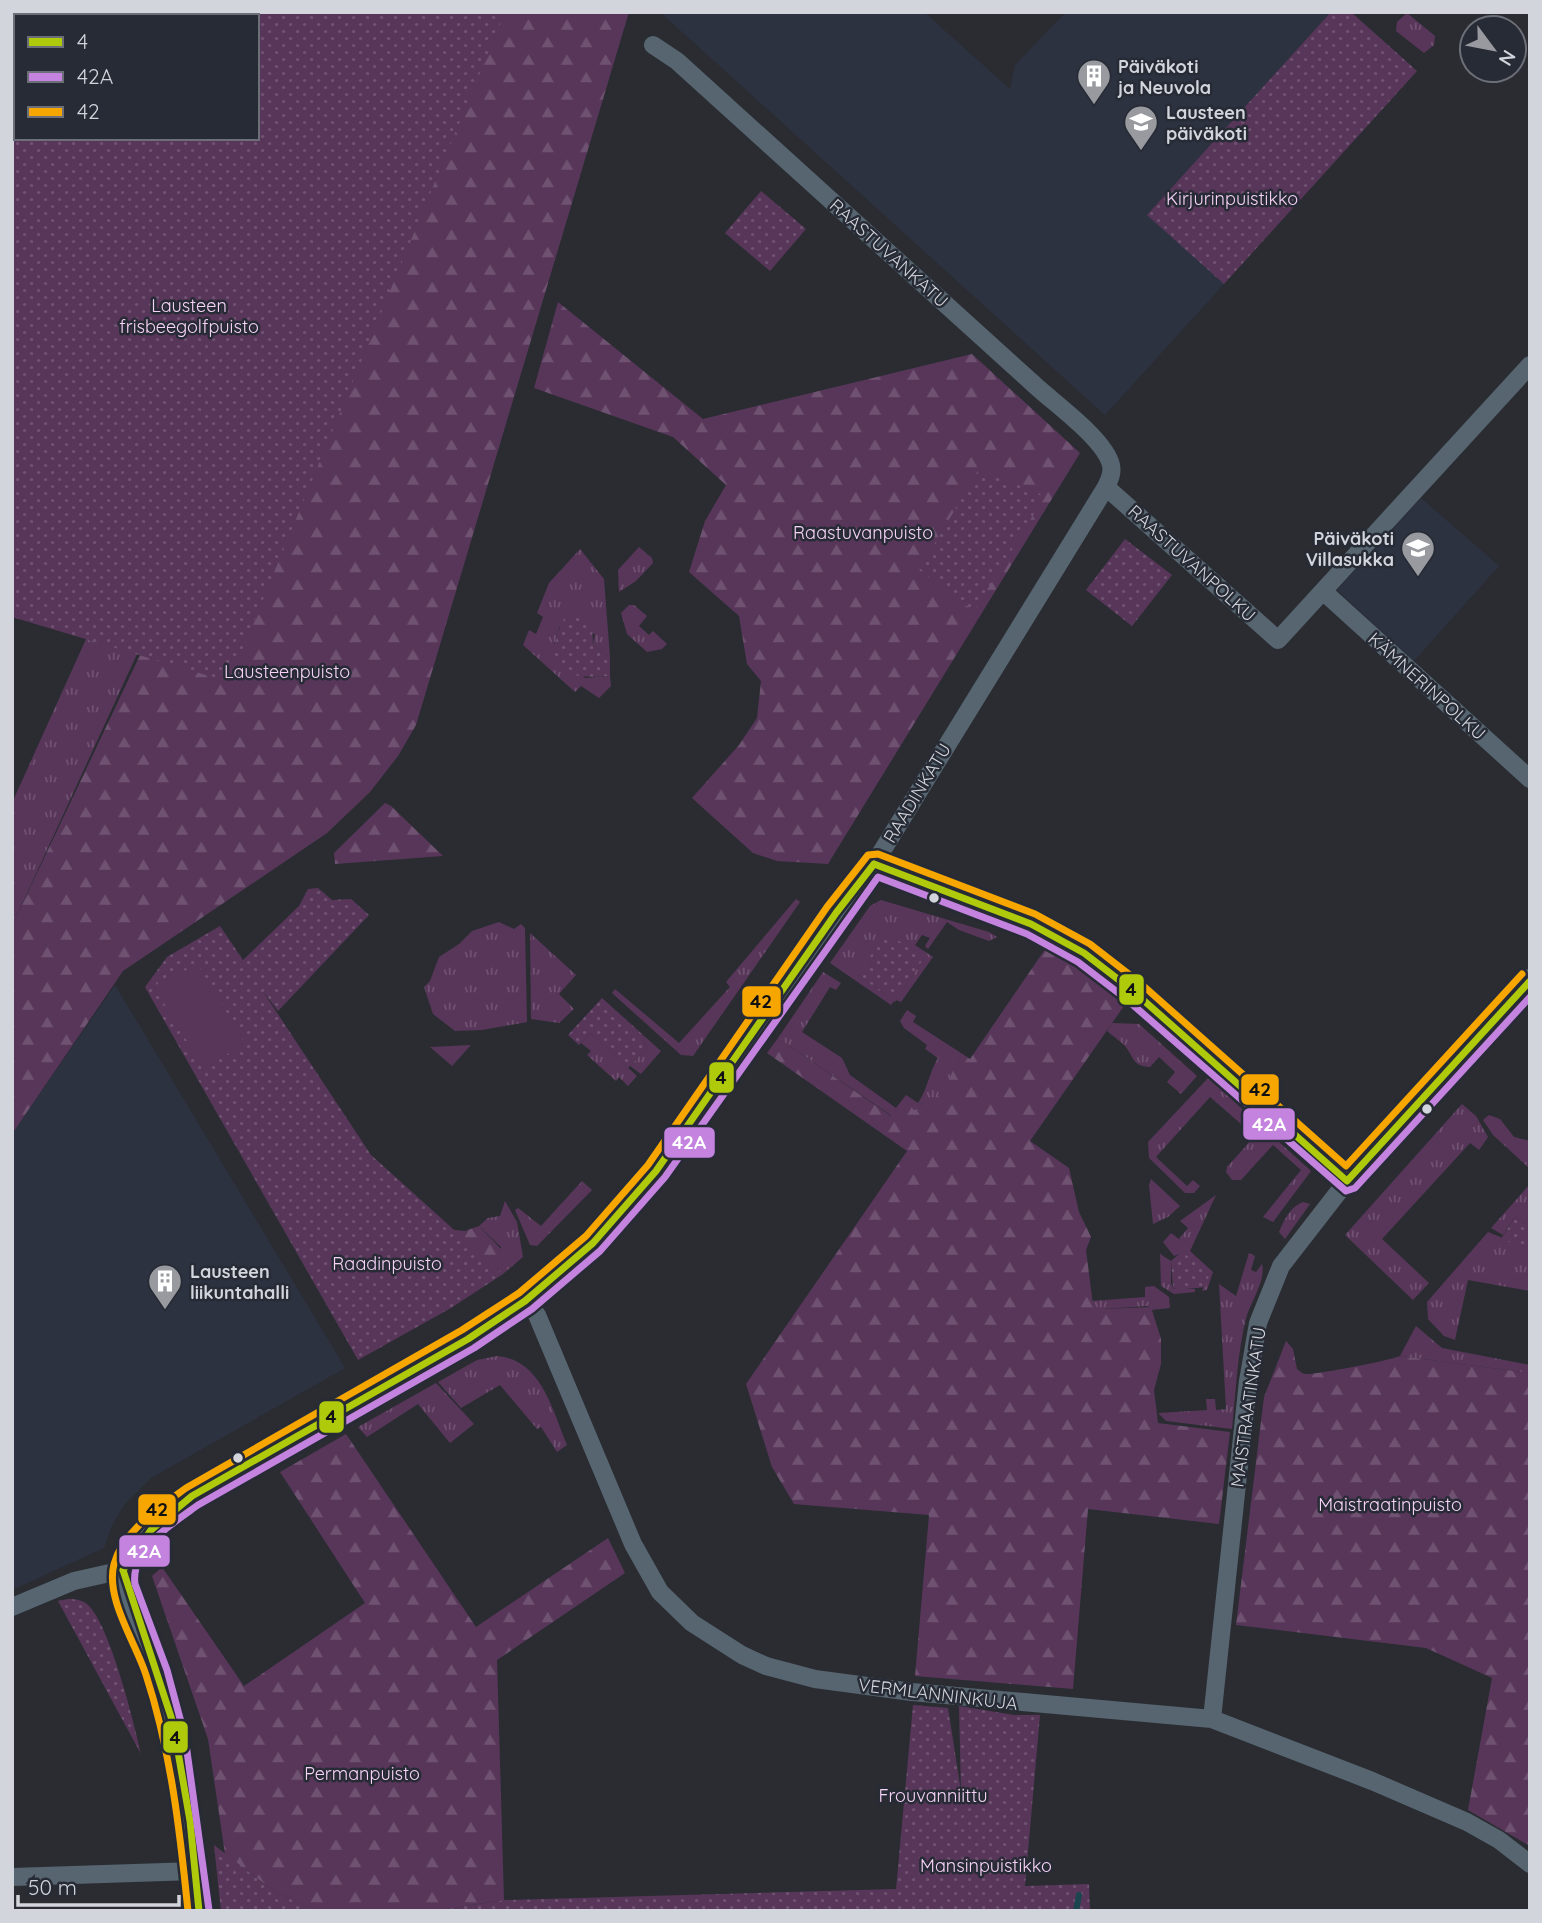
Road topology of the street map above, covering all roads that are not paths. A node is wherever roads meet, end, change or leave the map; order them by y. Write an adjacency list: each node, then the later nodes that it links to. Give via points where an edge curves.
1 (653, 45): 3 (street, RAASTUVANKATU, via 677,61 1097,442 1106,454)
2 (1530, 365): 4 (street)
3 (1109, 479): 4 (street, RAASTUVANPOLKU, via 1278,640); 6 (street, RAADINKATU)
4 (1324, 592): 5 (street, KÄMNERINPOLKU)
5 (1530, 779)
6 (874, 864): 8 (street, via 1031,924 1084,953); 9 (street, RAADINKATU, via 630,1205 568,1268)
7 (1530, 981): 8 (street, MAISTRAATINKATU)
8 (1347, 1181): 12 (street, MAISTRAATINKATU, via 1281,1266 1258,1323)
9 (525, 1300): 10 (street, RAADINKATU, via 468,1339 192,1496 152,1530); 12 (street, VERMLANNINKUJA, via 537,1315 646,1569 676,1609 713,1639 766,1666 815,1679 987,1701)
10 (123, 1570): 11 (street, via 74,1581); 14 (street, via 173,1723)
11 (12, 1607)
12 (1212, 1719): 13 (street, VERMLANNINKUJA, via 1467,1822)
13 (1530, 1864)
14 (195, 1871): 15 (street); 16 (street)
15 (12, 1877)
16 (199, 1911)

